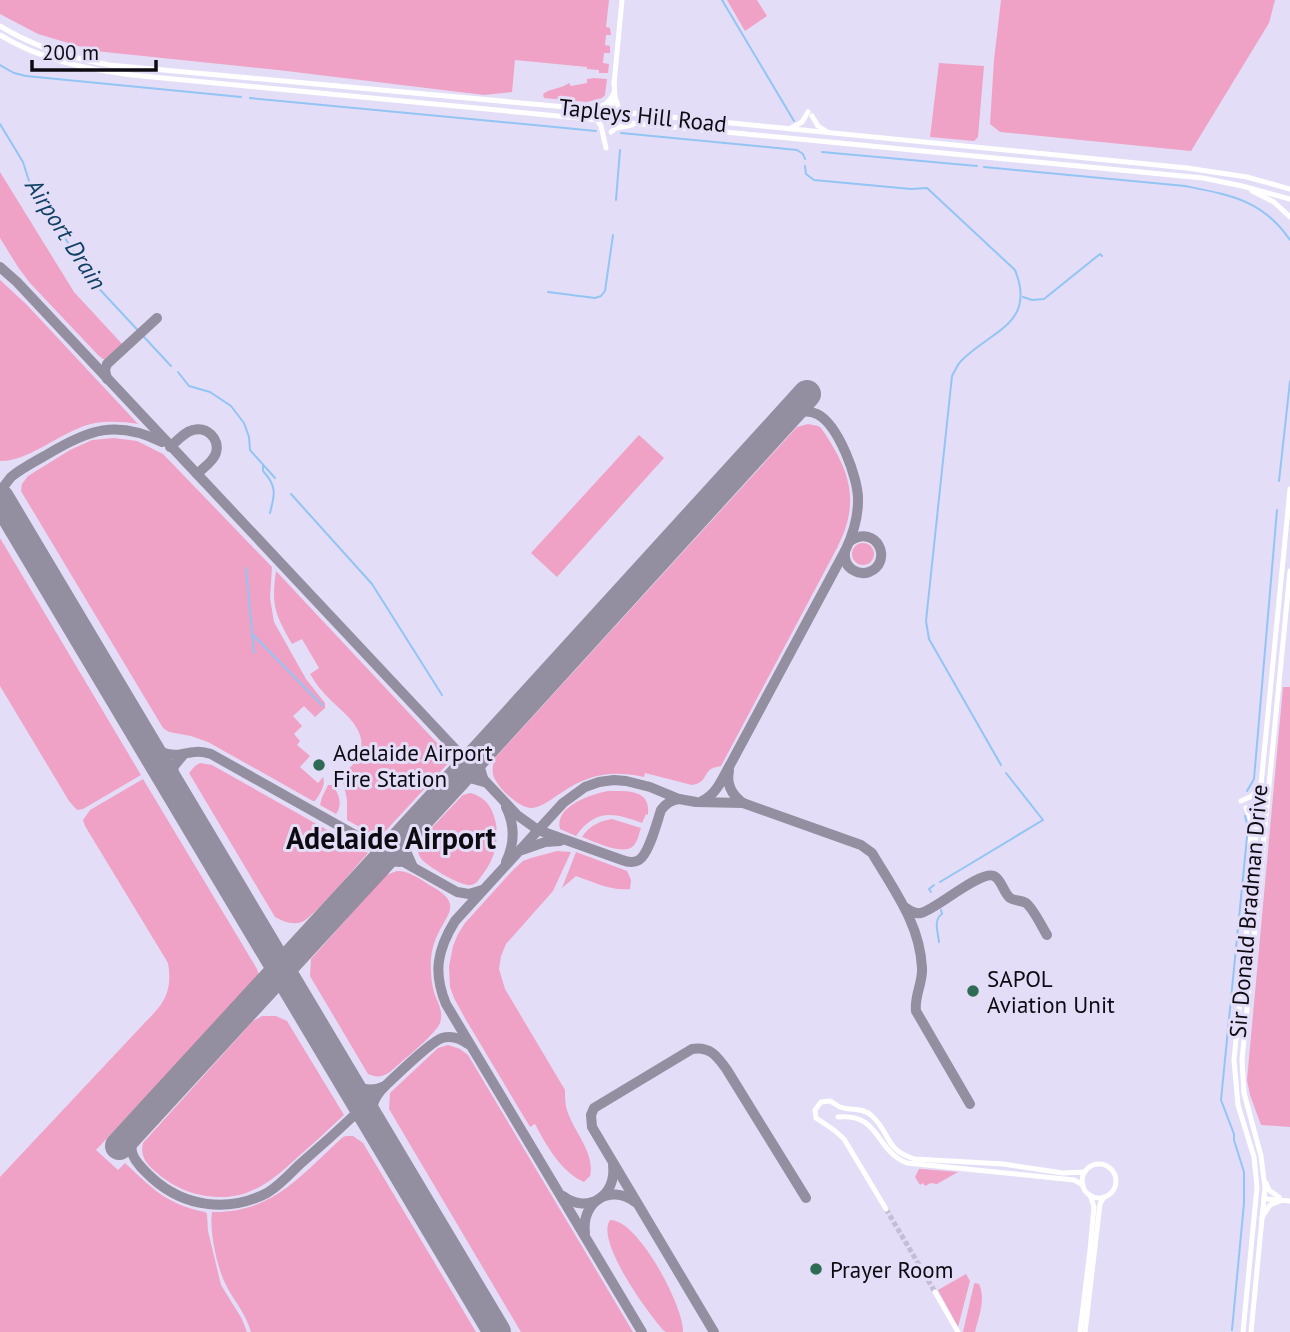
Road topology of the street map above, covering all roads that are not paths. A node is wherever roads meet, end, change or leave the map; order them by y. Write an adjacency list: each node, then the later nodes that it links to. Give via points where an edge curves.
1 (622, 0): 4 (main road)
2 (0, 26): 6 (main road, Tapleys Hill Road, via 52,51 109,65)
3 (0, 35): 9 (main road, Tapleys Hill Road, via 50,58 107,72)
4 (614, 81): 5 (main road); 8 (main road)
5 (612, 97): 6 (main road); 7 (main road)
6 (591, 110): 7 (main road, Tapleys Hill Road)
7 (611, 111): 8 (main road, Tapleys Hill Road)
8 (620, 112): 11 (main road, Tapleys Hill Road)
9 (597, 120): 10 (main road, Tapleys Hill Road); 14 (main road)
10 (642, 123): 12 (main road); 15 (main road, Tapleys Hill Road, via 1203,178)
11 (789, 130): 13 (main road, Tapleys Hill Road); 13 (main road, via 810,114)
12 (611, 132)
13 (830, 133): 16 (main road, Tapleys Hill Road, via 1187,168)
14 (606, 148)
15 (1242, 186): 17 (main road, Tapleys Hill Road); 18 (main road)
16 (1290, 187)
17 (1290, 199)
18 (1290, 216)
19 (1290, 489): 21 (main road, Sir Donald Bradman Drive)
20 (1290, 570): 22 (main road, Sir Donald Bradman Drive)
21 (1281, 588): 22 (main road); 23 (main road, Sir Donald Bradman Drive)
22 (1287, 600): 23 (main road); 32 (main road, Sir Donald Bradman Drive, via 1242,1060 1244,1093)
23 (1279, 606): 24 (main road, Sir Donald Bradman Drive)
24 (1261, 783): 25 (main road, via 1257,792); 27 (main road, Sir Donald Bradman Drive)
25 (1241, 801)
26 (1247, 808): 27 (main road, via 1253,826)
27 (1253, 860): 34 (main road, Sir Donald Bradman Drive, via 1234,1072)
28 (837, 1106): 29 (main road); 30 (main road, via 827,1100 816,1107 816,1118); 31 (main road, via 871,1115 890,1144 915,1159)
29 (838, 1117): 30 (main road); 33 (main road, via 852,1116 867,1123 890,1153 907,1163 1074,1180)
30 (825, 1124): 40 (main road, via 844,1139)
31 (1084, 1172): 33 (main road); 36 (main road, via 1096,1164 1112,1170 1116,1184)
32 (1264, 1177): 37 (main road, Sir Donald Bradman Drive); 38 (main road, via 1269,1191)
33 (1083, 1185): 35 (main road)
34 (1257, 1187): 37 (main road); 41 (main road, Sir Donald Bradman Drive)
35 (1090, 1195): 36 (main road); 45 (main road, via 1094,1204)
36 (1104, 1197): 45 (main road)
37 (1264, 1197): 38 (main road); 41 (main road); 42 (main road, Sir Donald Bradman Drive)
38 (1279, 1199): 39 (main road); 42 (main road)
39 (1290, 1200)
40 (886, 1209)
41 (1254, 1213): 46 (main road, Sir Donald Bradman Drive)
42 (1261, 1218): 47 (main road, Sir Donald Bradman Drive)
43 (935, 1292): 44 (main road)
44 (958, 1332)
45 (1082, 1332)
46 (1244, 1332)
47 (1251, 1332)

